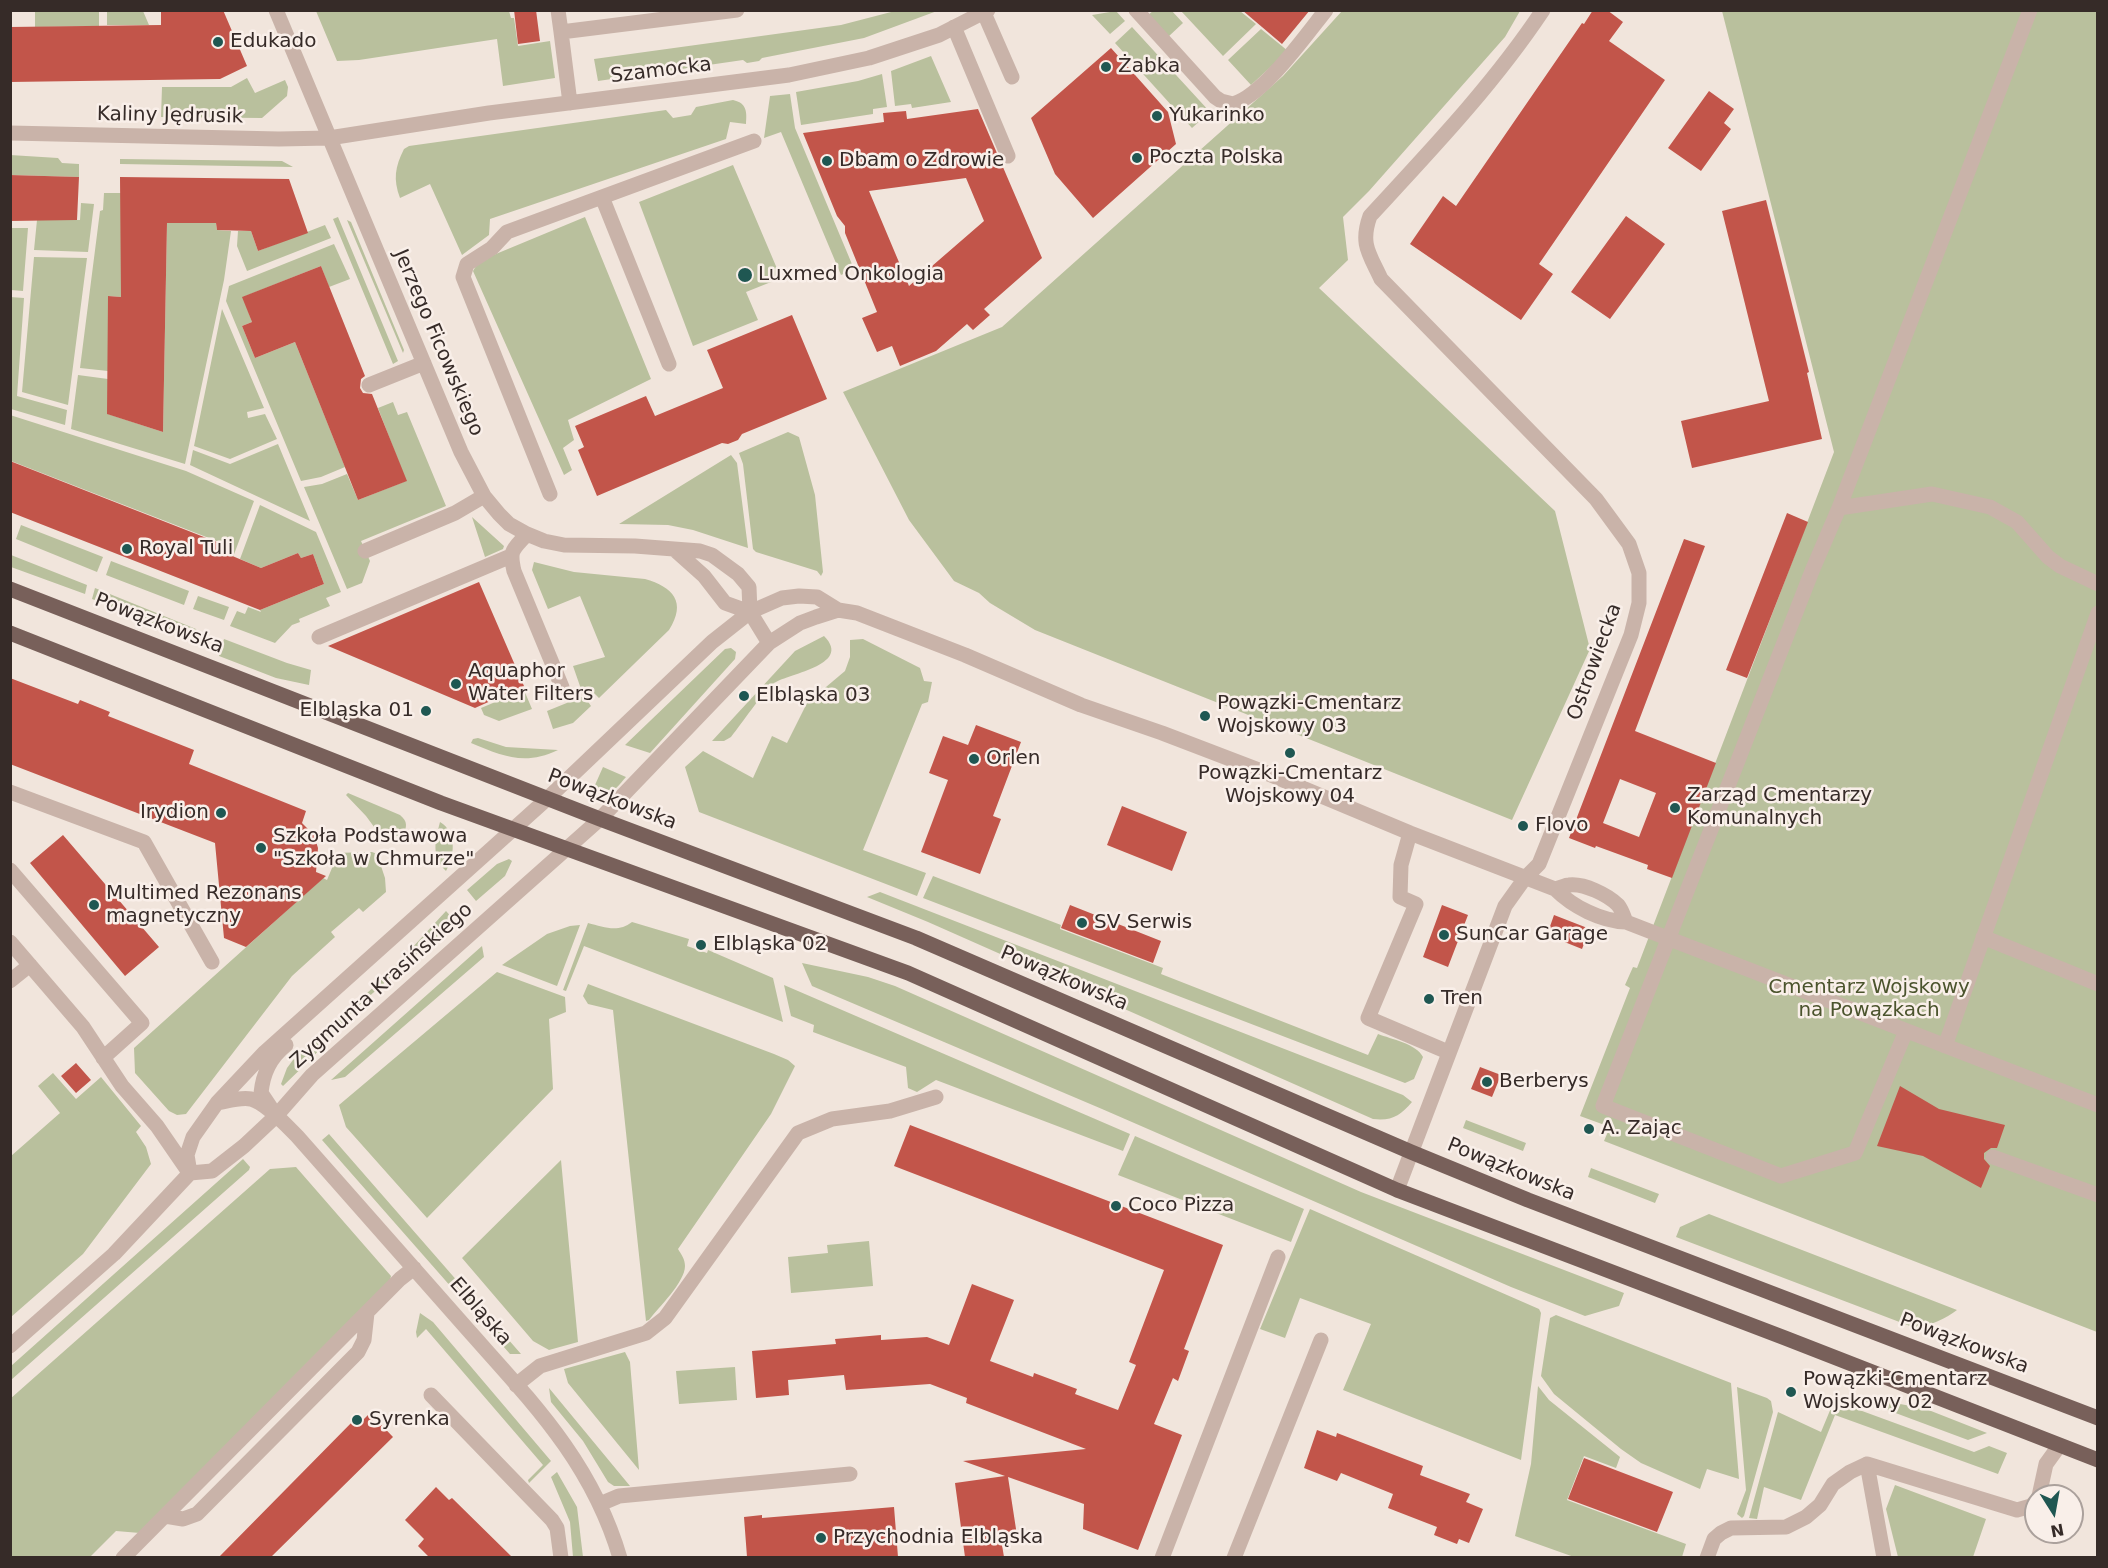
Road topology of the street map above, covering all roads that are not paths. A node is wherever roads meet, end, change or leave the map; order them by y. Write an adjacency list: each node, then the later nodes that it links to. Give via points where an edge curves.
1 (276, 10): 14 (street, Jerzego Ficowskiego)
2 (558, 10): 10 (street)
3 (737, 10): 10 (street)
4 (1136, 10): 5 (street, via 1215,97 1233,104 1254,93)
5 (1326, 10)
6 (1543, 10): 44 (street, Ostrowiecka, via 1510,58 1370,216 1364,232 1366,247 1381,279 1596,499 1629,544 1639,573 1639,603 1631,635 1539,864)
7 (2030, 10): 23 (street)
8 (986, 12): 9 (street, Szamocka); 11 (street)
9 (954, 27): 12 (street, Szamocka, via 869,58 789,75); 16 (street)
10 (561, 32): 12 (street)
11 (1012, 77)
12 (570, 103): 14 (street, Szamocka)
13 (10, 134): 14 (street, Kaliny Jędrusik)
14 (329, 138): 18 (street, Jerzego Ficowskiego)
15 (754, 141): 17 (street)
16 (1008, 156)
17 (602, 197): 19 (street); 21 (street, via 507,232 492,248 467,264 463,277)
18 (424, 363): 20 (street); 22 (street, Jerzego Ficowskiego)
19 (669, 364)
20 (369, 386)
21 (550, 494)
22 (484, 496): 24 (street, Jerzego Ficowskiego, via 509,524); 25 (street, via 464,509)
23 (1839, 508): 28 (street, via 1932,494 1990,507 2017,522 2054,562); 46 (street)
24 (527, 534): 26 (street, Jerzego Ficowskiego, via 564,545); 27 (street)
25 (365, 551)
26 (676, 551): 31 (street, via 704,576 725,603); 31 (street, Jerzego Ficowskiego, via 712,555 738,574 749,587)
27 (511, 556): 34 (street); 36 (street)
28 (2097, 584)
29 (10, 589): 38 (main road, Powązkowska)
30 (838, 610): 31 (street, via 817,597 799,596 782,598); 35 (street, via 800,623); 41 (street, via 879,621 1081,705 1253,768)
31 (750, 612): 35 (street, Jerzego Ficowskiego); 38 (street, via 712,642)
32 (2097, 612): 45 (street)
33 (10, 633): 40 (main road)
34 (319, 637)
35 (768, 643): 39 (street)
36 (562, 687)
37 (10, 792): 48 (street, via 144,842)
38 (548, 798): 39 (main road, Powązkowska); 40 (street, Zygmunta Krasińskiego)
39 (600, 819): 42 (street, Zygmunta Krasińskiego); 61 (main road, Powązkowska, via 916,938)
40 (512, 829): 42 (main road); 52 (street, Zygmunta Krasińskiego)
41 (1410, 833): 44 (street); 55 (street, via 1401,865 1400,897 1416,904 1368,1018)
42 (567, 849): 60 (street, Zygmunta Krasińskiego, via 312,1075); 64 (main road, via 908,973)
43 (10, 870): 56 (street, via 142,1023)
44 (1525, 878): 46 (street, via 1556,889 1569,902 1611,921 1626,922); 55 (street, Ostrowiecka, via 1505,906)
45 (1983, 937): 51 (street); 54 (street)
46 (1669, 939): 53 (street); 53 (street, via 1604,1106 1781,1176 1855,1153)
47 (10, 942): 49 (street)
48 (212, 962)
49 (30, 965): 50 (street); 56 (street)
50 (10, 981)
51 (2097, 984)
52 (323, 1000): 58 (street, Zygmunta Krasińskiego, via 265,1052); 60 (street, via 300,1033 266,1068 261,1093)
53 (1906, 1031): 54 (street)
54 (1945, 1046): 59 (street)
55 (1448, 1052): 61 (street, Ostrowiecka)
56 (104, 1058): 63 (street)
57 (936, 1097): 71 (street, via 890,1111 832,1119 798,1134 655,1327 540,1366)
58 (217, 1103): 60 (street, via 253,1100); 63 (street, Zygmunta Krasińskiego, via 193,1137 187,1155)
59 (2097, 1105)
60 (276, 1116): 63 (street, Zygmunta Krasińskiego, via 212,1171); 67 (street, Elbląska)
61 (1411, 1152): 64 (street, Ostrowiecka); 73 (main road, Powązkowska)
62 (1993, 1157): 65 (street)
63 (190, 1173): 70 (street, via 114,1254)
64 (1396, 1190): 74 (main road)
65 (2097, 1195)
66 (1278, 1257): 85 (street)
67 (414, 1268): 68 (street); 71 (street, Elbląska)
68 (367, 1313): 81 (street); 81 (street, via 364,1340 358,1352 197,1514 183,1519)
69 (1321, 1340): 86 (street)
70 (10, 1346)
71 (516, 1385): 79 (street, Elbląska, via 568,1447)
72 (431, 1395): 83 (street, via 552,1520)
73 (2097, 1418)
74 (2059, 1446): 75 (main road); 78 (street, via 2046,1464)
75 (2097, 1460)
76 (1867, 1464): 80 (street, via 2017,1509); 87 (street, via 1833,1484 1806,1517 1786,1527 1731,1528 1714,1539); 88 (street)
77 (850, 1474): 79 (street, via 619,1496)
78 (2042, 1484)
79 (600, 1504): 84 (street, Elbląska)
80 (2024, 1508)
81 (165, 1516): 82 (street)
82 (123, 1557)
83 (561, 1557)
84 (620, 1557)
85 (1162, 1557)
86 (1234, 1557)
87 (1707, 1557)
88 (1884, 1557)

